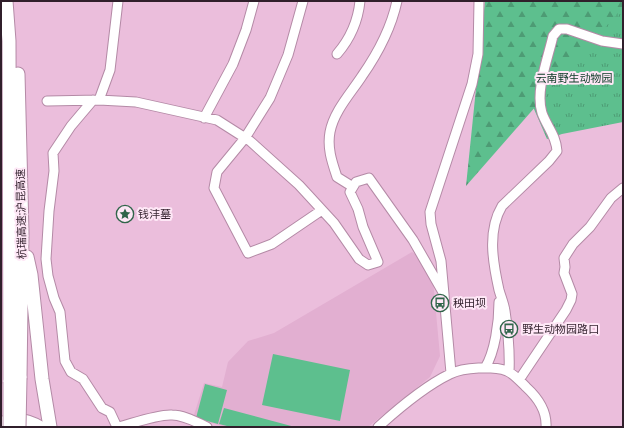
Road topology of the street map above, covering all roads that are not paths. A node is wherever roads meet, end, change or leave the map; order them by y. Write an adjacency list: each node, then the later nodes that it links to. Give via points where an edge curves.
1 (6, 1): 17 (highway, 杭瑞高速;沪昆高速, via 9,41)
2 (14, 1): 19 (highway, 杭瑞高速;沪昆高速)
3 (118, 1): 11 (street, via 110,70)
4 (254, 1): 13 (street, via 233,64)
5 (303, 1): 14 (street, via 288,55 270,98)
6 (360, 1): 10 (street, via 359,15 346,43)
7 (397, 1): 15 (street, via 384,41 332,124 329,152 336,177)
8 (479, 1): 22 (street, via 478,54 472,84 430,212 441,261)
9 (623, 44): 20 (street, via 602,42 567,29 559,29 553,36 540,95 542,112 556,141 557,151 496,215 493,227 493,256)
10 (337, 54)
11 (96, 100): 12 (street); 13 (street, via 136,102); 33 (street, via 71,126 54,152 46,259 48,276 60,312 68,368 83,379 102,408 110,412)
12 (47, 101)
13 (204, 118): 14 (street, via 217,120)
14 (245, 138): 18 (street, via 300,185); 18 (street, via 217,172 214,188 248,253 272,244)
15 (353, 187): 18 (street, via 350,192 378,262 368,265 359,259); 22 (street, via 356,182 369,178 413,240)
16 (623, 188): 27 (street, via 611,198 590,227 566,253 564,273 571,288 571,300)
17 (10, 207): 21 (highway); 26 (highway, 杭瑞高速;沪昆高速)
18 (322, 210)
19 (22, 233): 26 (highway, 杭瑞高速;沪昆高速); 32 (highway, via 31,275)
20 (499, 291): 23 (street, via 499,314 490,360); 24 (street, via 505,309 510,348)
21 (1, 292)
22 (444, 294): 25 (street)
23 (484, 368): 24 (street); 25 (street)
24 (509, 372): 27 (street)
25 (451, 373): 35 (street, via 418,394)
26 (15, 380): 29 (highway, 杭瑞高速;沪昆高速, bridge); 30 (highway, 杭瑞高速;沪昆高速, bridge)
27 (519, 380): 36 (street, via 537,397)
28 (1, 424): 31 (main road, via 7,420 20,419)
29 (10, 427)
30 (19, 427)
31 (41, 427)
32 (50, 427)
33 (118, 427): 34 (street, via 164,415 186,418)
34 (207, 427)
35 (378, 427)
36 (546, 427)

